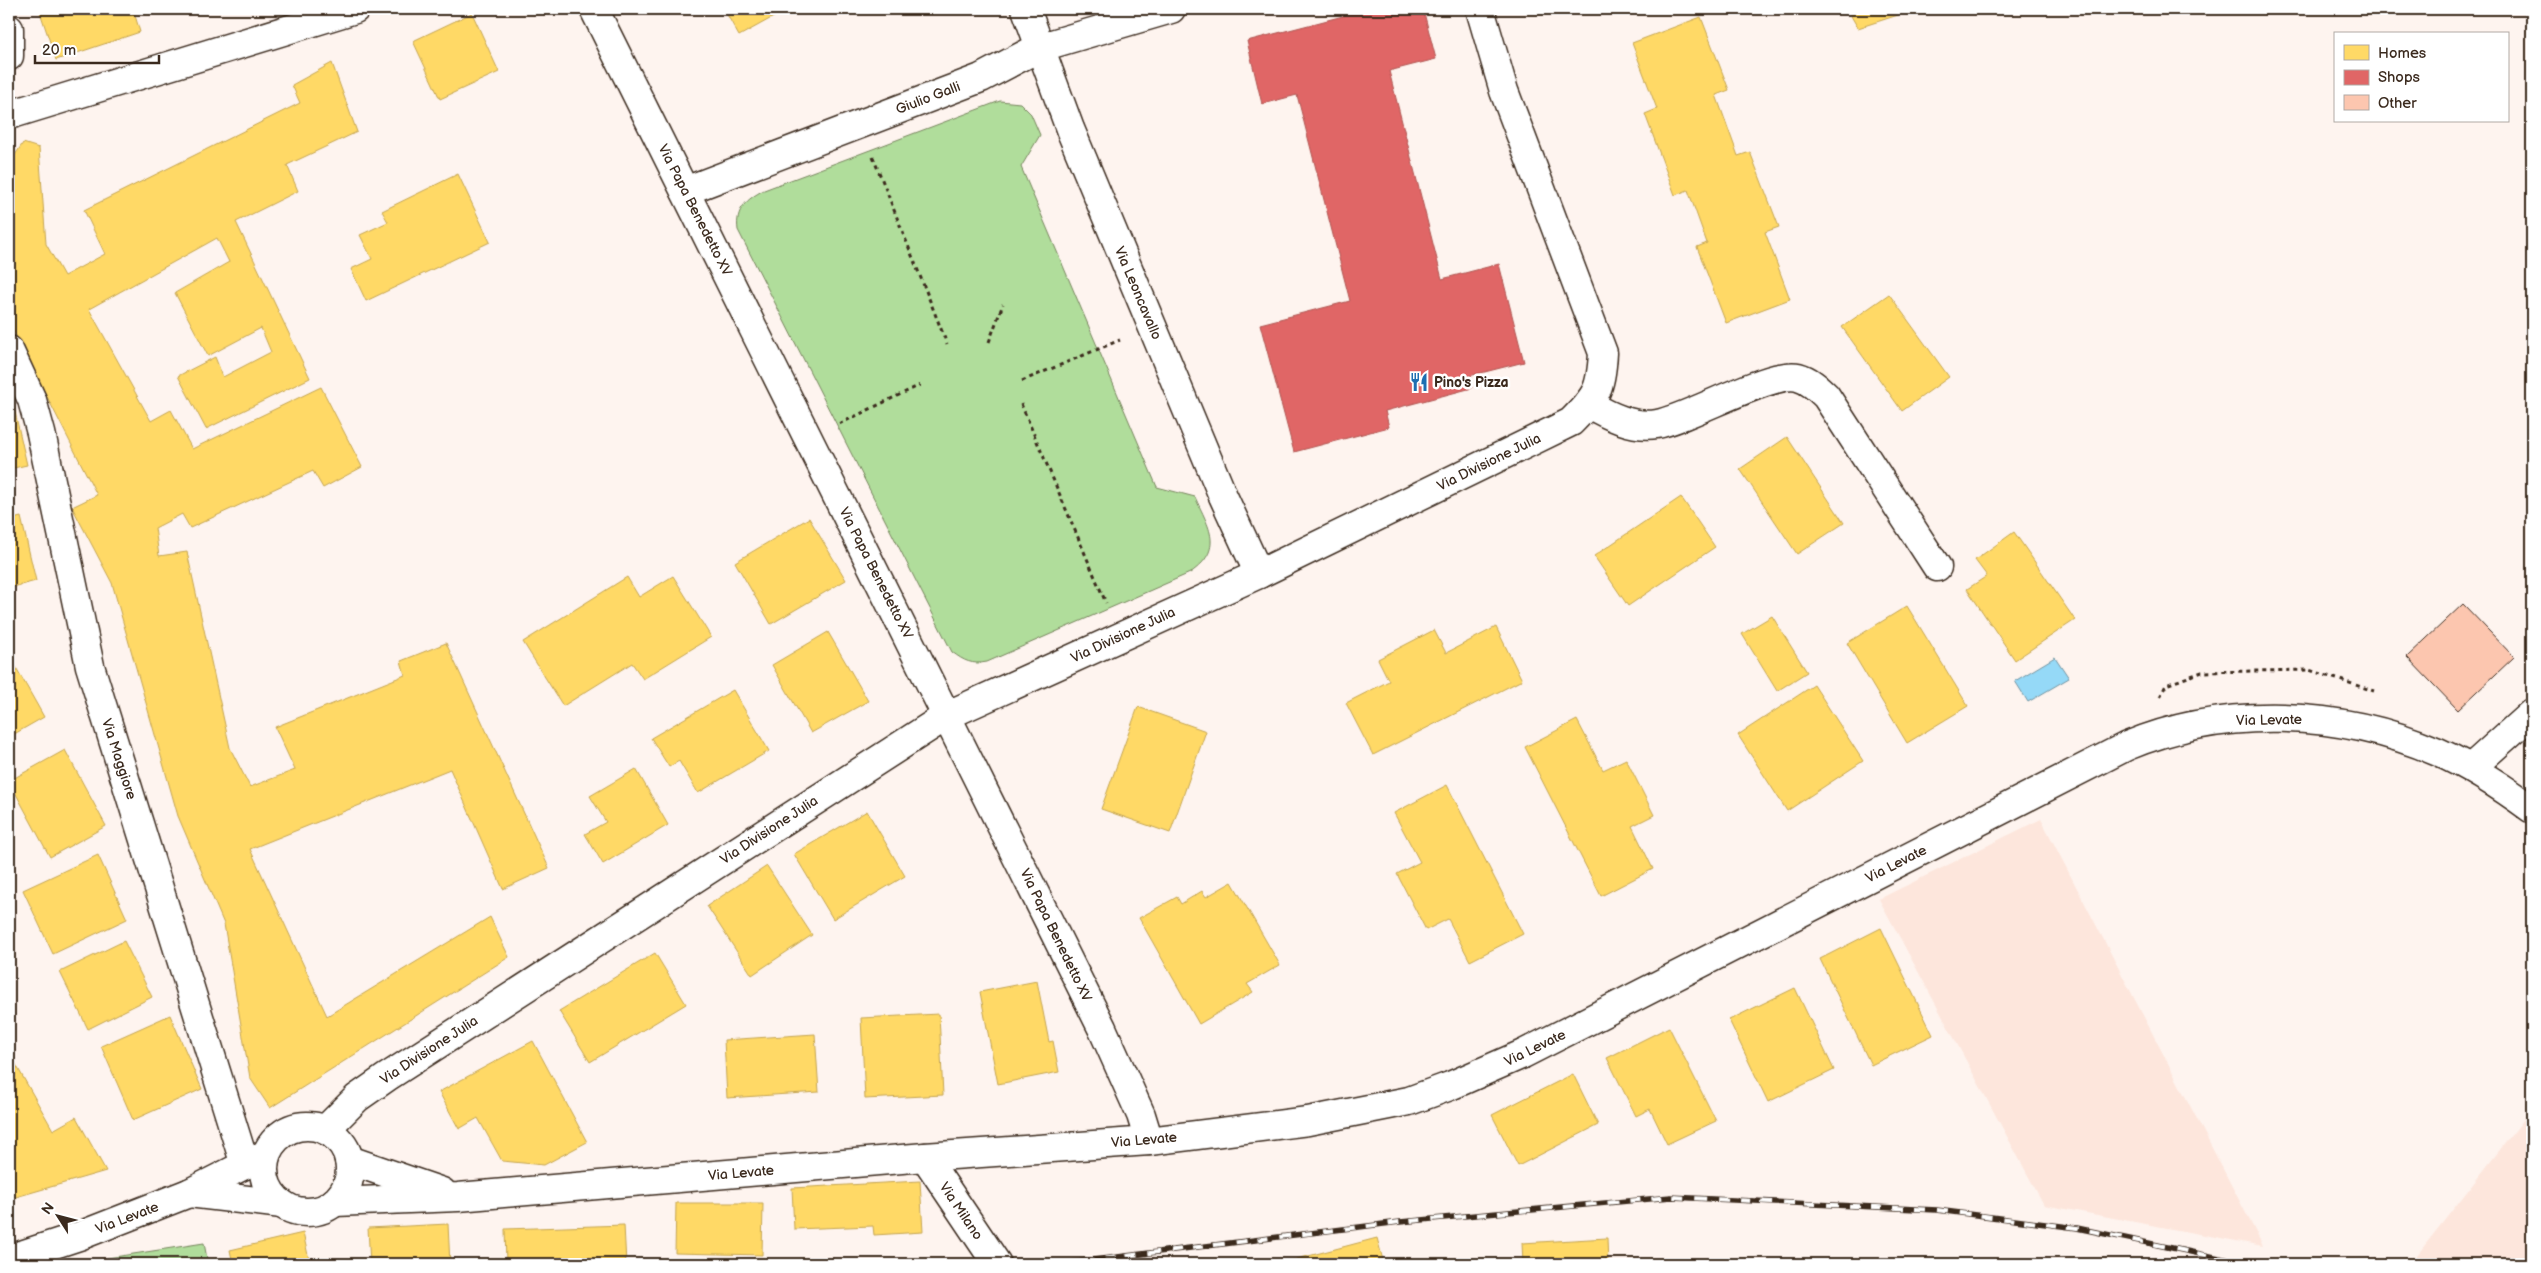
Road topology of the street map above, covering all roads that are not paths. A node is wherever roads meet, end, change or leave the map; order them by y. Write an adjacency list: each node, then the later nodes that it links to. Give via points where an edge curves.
1 (354, 9): 9 (street)
2 (594, 9): 10 (street, Via Papa Benedetto XV)
3 (1026, 9): 7 (street, Via Leoncavallo)
4 (1171, 9): 7 (street, Giulio Galli)
5 (1480, 9): 12 (street, Via Divisione Julia, via 1504,92 1603,353 1601,381)
6 (9, 29): 8 (street)
7 (1038, 48): 10 (street, Giulio Galli, via 981,78); 14 (street, Via Leoncavallo, via 1222,496)
8 (9, 56)
9 (9, 115)
10 (685, 191): 16 (street, Via Papa Benedetto XV)
11 (9, 350): 22 (street, Via Maggiore, via 32,400 42,433 90,666)
12 (1589, 404): 13 (street, via 1610,417 1656,424 1777,378 1796,376 1813,383 1826,396); 14 (street, Via Divisione Julia, via 1571,422)
13 (1937, 567)
14 (1259, 574): 16 (street, Via Divisione Julia)
15 (2532, 713): 17 (street)
16 (948, 715): 19 (street, Via Divisione Julia, via 387,1077 357,1098); 20 (street, Via Papa Benedetto XV, via 1102,1028 1141,1115)
17 (2471, 768): 18 (street, Via Levate); 20 (street, Via Levate, via 2410,741 2320,720 2253,718 2210,722 2169,732 2106,756 1601,1015 1450,1086 1409,1101 1363,1112)
18 (2532, 809)
19 (325, 1130): 22 (street, via 297,1127 284,1133); 23 (street, via 336,1137)
20 (1149, 1141): 21 (street, Via Levate)
21 (926, 1157): 25 (street, Via Levate); 29 (street, Via Milano)
22 (256, 1160): 24 (street, Via Levate); 27 (street, via 264,1168 272,1195)
23 (350, 1160): 25 (street, Via Levate); 26 (street, via 348,1183)
24 (189, 1193): 27 (street, Via Levate); 28 (street, Via Levate, via 79,1236)
25 (458, 1197): 26 (street, Via Levate)
26 (335, 1202): 27 (street, via 323,1210 309,1213 295,1211)
27 (282, 1204)
28 (9, 1259)
29 (997, 1264)

